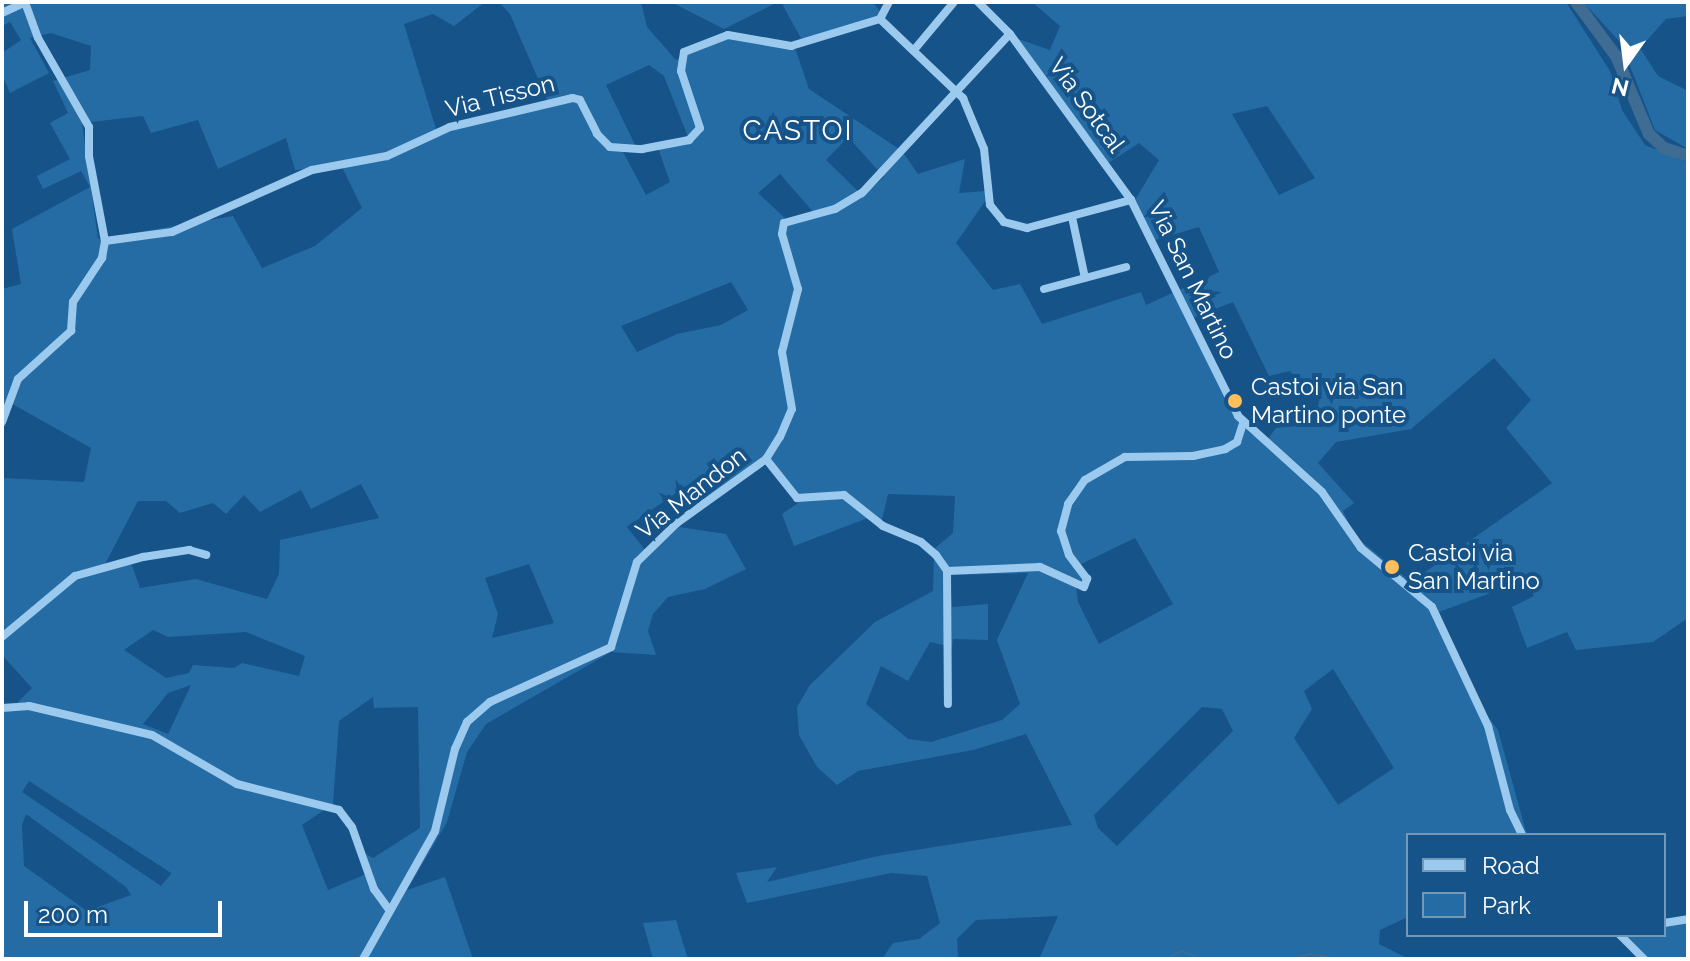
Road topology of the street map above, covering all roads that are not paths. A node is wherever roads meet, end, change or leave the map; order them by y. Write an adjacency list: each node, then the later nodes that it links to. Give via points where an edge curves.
1 (26, 2): 5 (street); 12 (street, via 38,38 89,127 89,156)
2 (889, 2): 6 (street)
3 (954, 2): 8 (street)
4 (978, 2): 7 (street, Via Sotcal)
5 (2, 13)
6 (880, 19): 8 (street, Via San Martino); 12 (street, Via Tisson, via 806,44 728,35 684,52 681,71 700,128 689,140 642,149 610,147 580,100 573,98 450,127 387,156 312,170 185,228 132,241)
7 (1010, 34): 9 (street); 10 (street, Via Sotcal)
8 (914, 50): 9 (street, Via San Martino)
9 (956, 92): 11 (street, Via San Martino, via 977,125 988,200 995,214 1018,229); 18 (street, Via Mandon, via 862,193 782,227 798,289 781,357 792,409)
10 (1131, 200): 11 (street, Via San Martino); 17 (street, Via San Martino)
11 (1072, 217): 14 (street)
12 (105, 241): 16 (street, via 102,258 73,302 71,331 18,379)
13 (1126, 267): 14 (street)
14 (1085, 278): 15 (street)
15 (1044, 289)
16 (2, 422)
17 (1243, 423): 20 (street, via 1237,442 1225,449 1193,456 1125,457 1085,480 1068,504 1061,531 1069,555 1087,579 1084,587 1040,567); 24 (street, Via San Martino, via 1315,484 1361,548 1432,607 1488,726)
18 (766, 459): 20 (street, via 797,498 849,498 883,526 931,550); 25 (street, Via Mandon, via 677,523 637,562 611,647 490,702 467,722 435,831)
19 (206, 555): 21 (street, via 189,550 143,557 75,576)
20 (947, 571): 22 (street)
21 (2, 637)
22 (948, 704)
23 (2, 708): 25 (street, via 29,706 152,735 237,784 339,810 352,827 374,889)
24 (1521, 833)
25 (388, 908): 29 (street, Via Mandon)
26 (1688, 919): 27 (street)
27 (1666, 923)
28 (1622, 937): 30 (street)
29 (363, 959)
30 (1644, 959)

